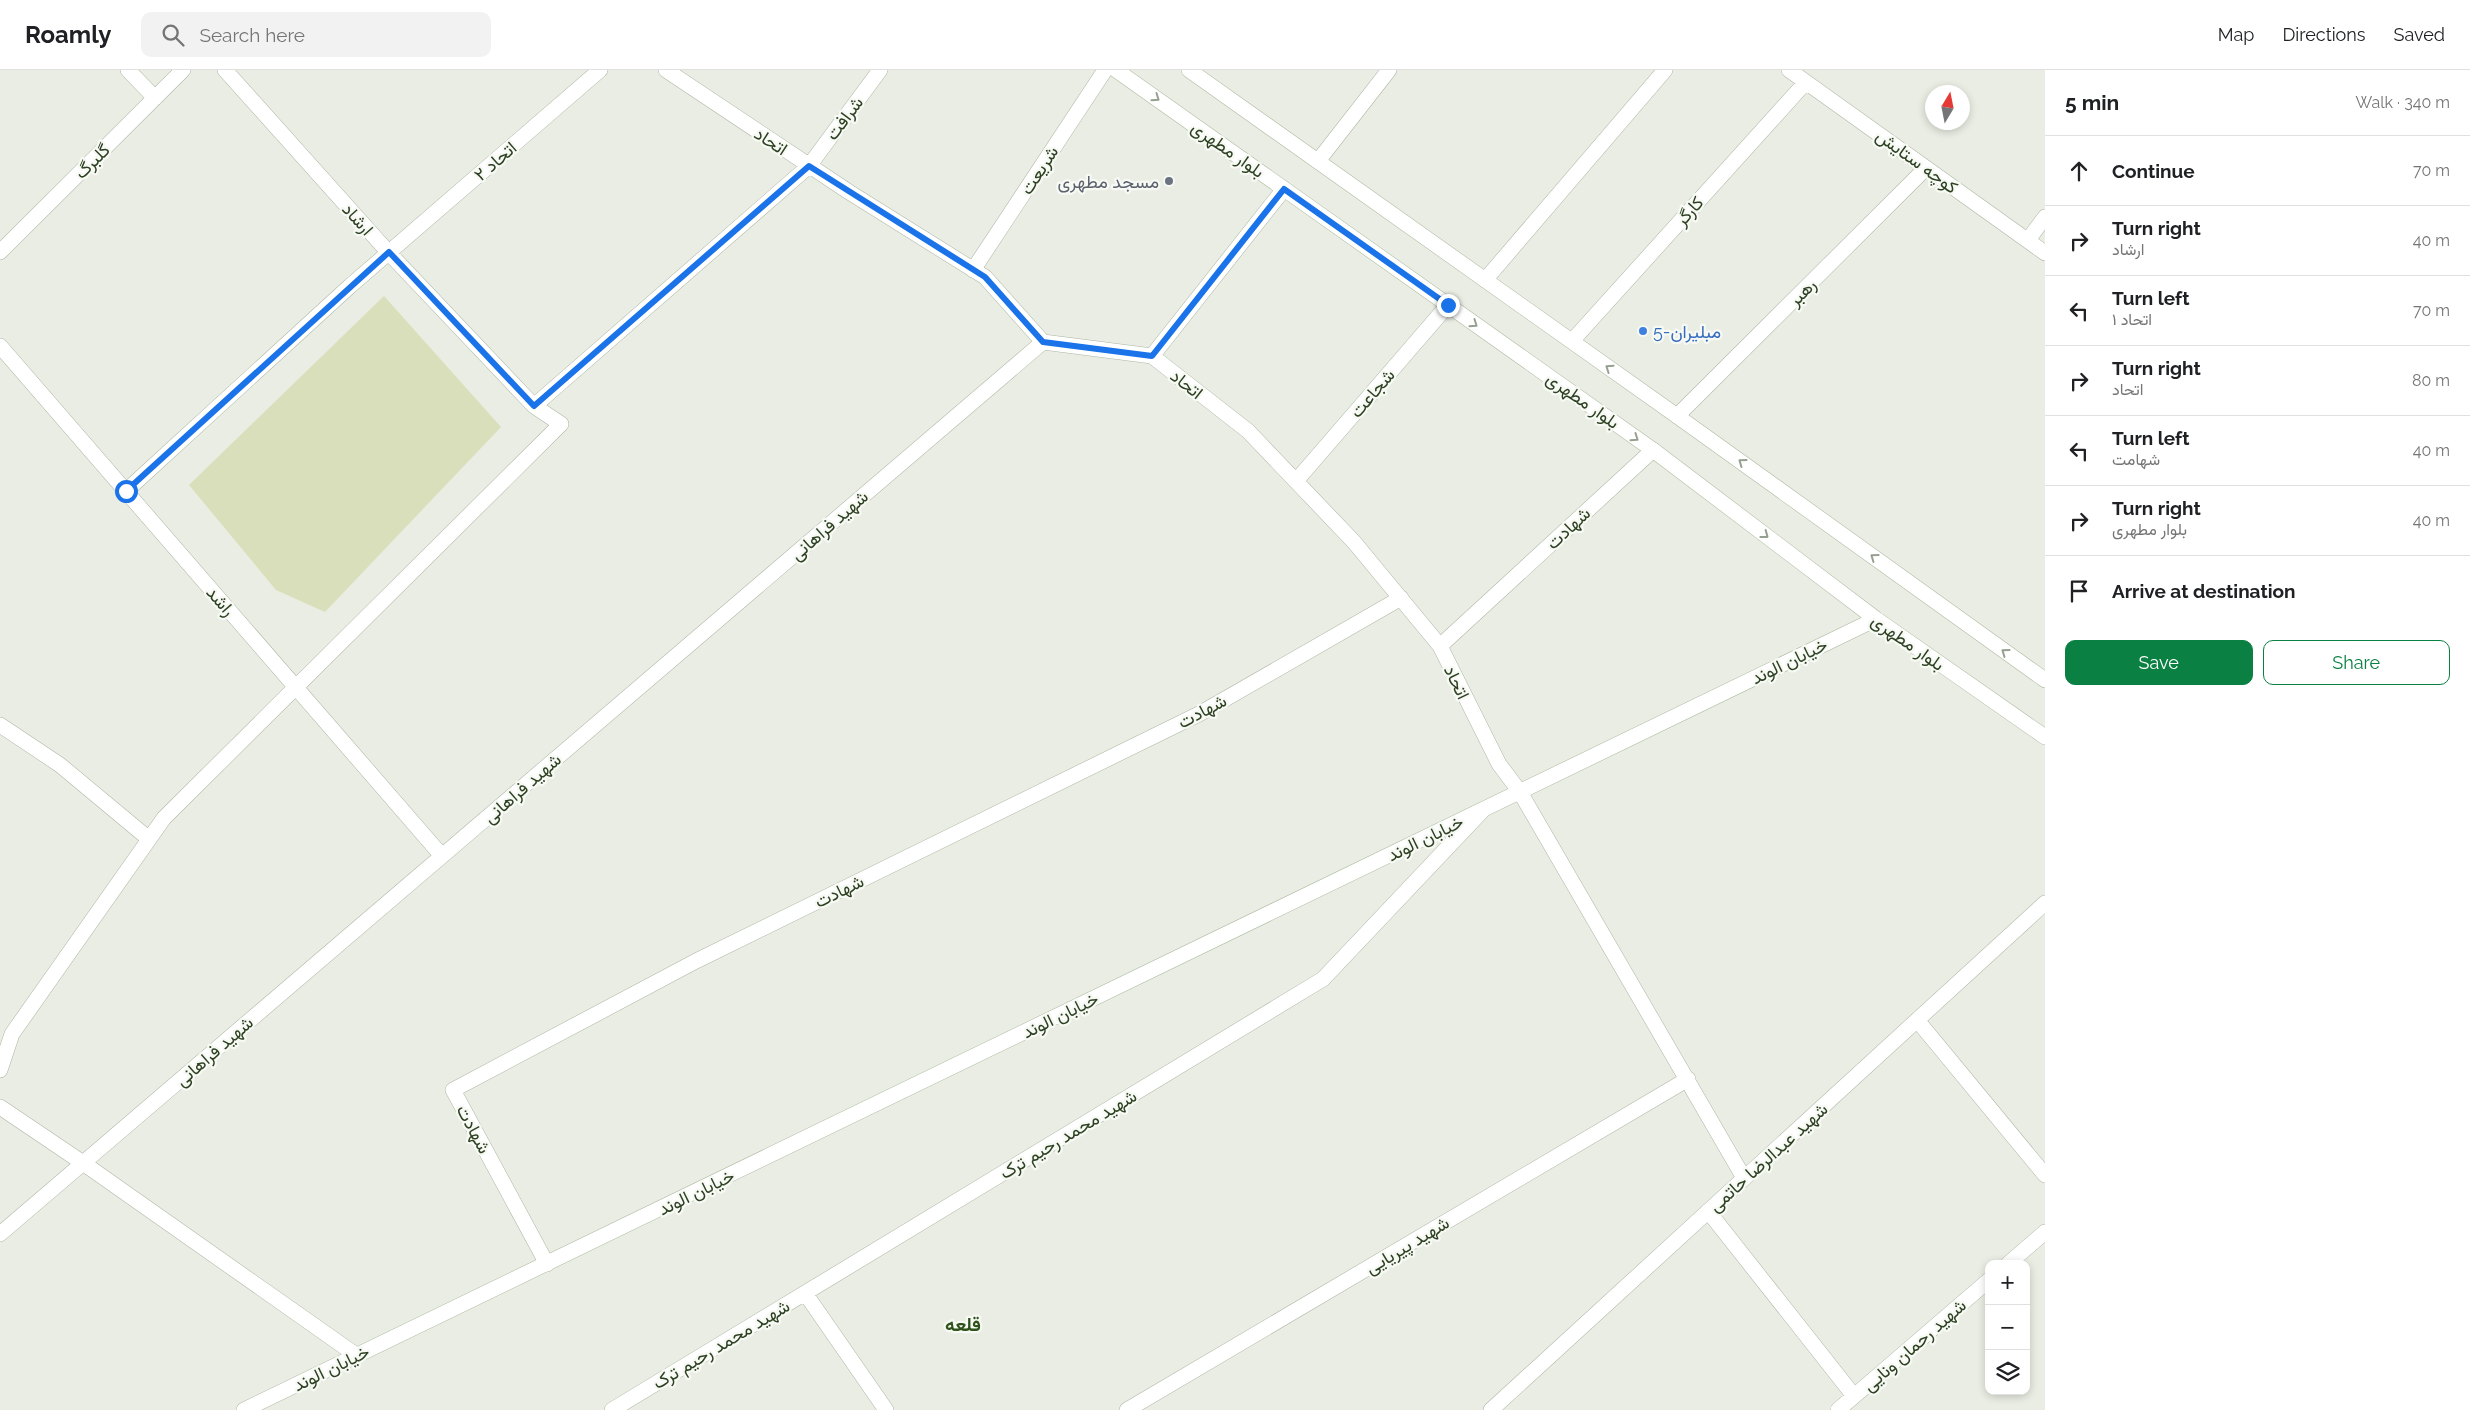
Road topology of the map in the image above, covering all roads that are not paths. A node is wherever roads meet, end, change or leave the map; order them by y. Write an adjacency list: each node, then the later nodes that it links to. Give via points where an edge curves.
1 (128, 70): 14 (street)
2 (183, 70): 14 (street, گلبرگ)
3 (225, 70): 22 (street, ارشاد)
4 (600, 70): 22 (street, اتحاد ۲)
5 (666, 70): 16 (street, اتحاد)
6 (880, 70): 16 (street, شرافت)
7 (1105, 70): 24 (street, شریعت)
8 (1116, 70): 18 (street, بلوار مطهری, one-way to 18)
9 (1189, 70): 15 (street)
10 (1389, 70): 15 (street)
11 (1665, 70): 25 (street)
12 (1789, 70): 13 (street, کوچه ستایش)
13 (1806, 82): 17 (street, کوچه ستایش); 27 (street, کارگر)
14 (155, 98): 21 (street, گلبرگ)
15 (1318, 161): 25 (street)
16 (809, 166): 24 (street, اتحاد); 31 (street, شرافت)
17 (1926, 168): 20 (street, کوچه ستایش); 32 (street, رهبر)
18 (1284, 189): 26 (street, بلوار مطهری); 30 (street)
19 (2045, 217): 20 (street)
20 (2028, 240): 23 (street, کوچه ستایش)
21 (0, 252)
22 (389, 252): 31 (street, ارشاد); 35 (street, اتحاد ۲)
23 (2045, 253)
24 (973, 270): 28 (street, اتحاد, via 985,277)
25 (1485, 280): 27 (street)
26 (1448, 305): 33 (street, بلوار مطهری, one-way to 33); 34 (street, شجاعت)
27 (1572, 341): 32 (street, one-way to 27)
28 (1043, 342): 30 (street); 46 (street, شهید فراهانی)
29 (0, 346): 35 (street, راشد)
30 (1152, 356): 34 (street, اتحاد, via 1248,431)
31 (534, 406): 40 (street, ارشاد, via 561,424)
32 (1677, 416): 39 (street, one-way to 32)
33 (1652, 450): 37 (street, بلوار مطهری, one-way to 37); 38 (street, شهادت)
34 (1296, 481): 36 (street, اتحاد, via 1354,542)
35 (126, 491): 40 (street, راشد)
36 (1400, 598): 38 (street, اتحاد); 59 (street, شهادت, via 1199,714 696,961 453,1090)
37 (1876, 619): 42 (street, بلوار مطهری); 43 (street, خیابان الوند)
38 (1440, 646): 43 (street, اتحاد, via 1498,764)
39 (2045, 680)
40 (295, 687): 45 (street, via 164,818); 46 (street, راشد)
41 (0, 725): 45 (street, via 60,765)
42 (2045, 737)
43 (1520, 792): 44 (street, خیابان الوند); 50 (street, اتحاد)
44 (1484, 809): 59 (street, خیابان الوند); 61 (street, شهید محمد رحیم ترک, via 1323,979)
45 (149, 839): 49 (street, via 12,1034)
46 (442, 856): 52 (street, شهید فراهانی)
47 (2045, 903): 48 (street, شهید عبدالرضا حاتمی)
48 (1917, 1020): 53 (street); 54 (street, شهید عبدالرضا حاتمی)
49 (0, 1070)
50 (1688, 1079): 54 (street, اتحاد); 67 (street, شهید پیریایی)
51 (0, 1107): 52 (street)
52 (83, 1163): 57 (street, شهید فراهانی); 62 (street)
53 (2045, 1175)
54 (1744, 1178): 55 (street, شهید عبدالرضا حاتمی)
55 (1708, 1211): 63 (street); 68 (street, شهید عبدالرضا حاتمی)
56 (2045, 1232): 58 (street)
57 (0, 1234)
58 (2013, 1260)
59 (547, 1264): 62 (street, خیابان الوند)
60 (1985, 1283): 63 (street, شهید رحمان ونایی)
61 (805, 1293): 65 (street, شهید محمد رحیم ترک); 66 (street)
62 (356, 1355): 64 (street, خیابان الوند)
63 (1854, 1396): 69 (street, شهید رحمان ونایی)
64 (244, 1410)
65 (612, 1410)
66 (886, 1410)
67 (1127, 1410)
68 (1491, 1410)
69 (1838, 1410)

